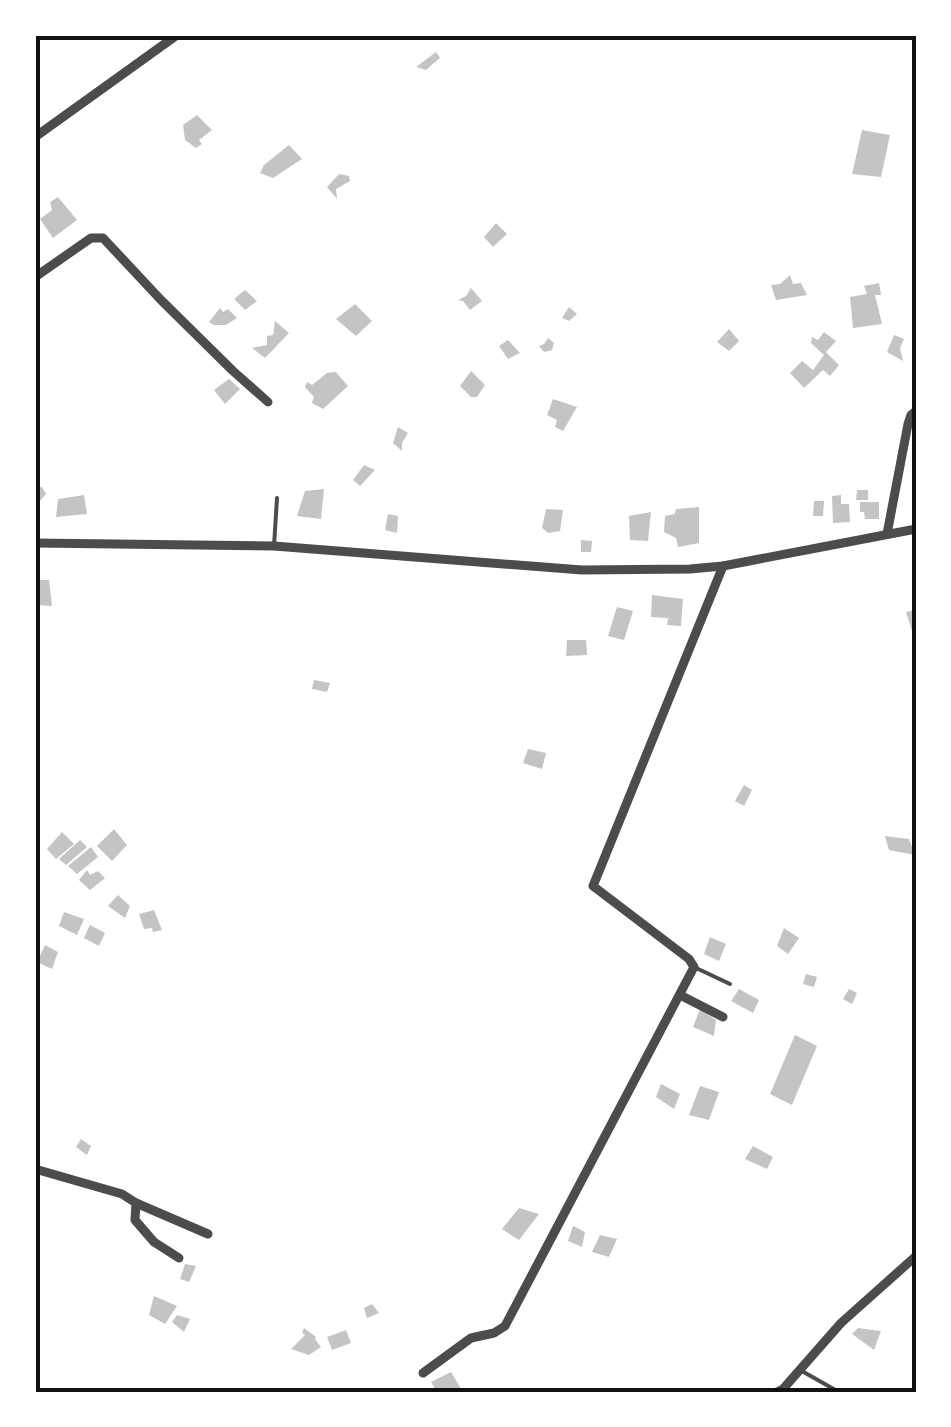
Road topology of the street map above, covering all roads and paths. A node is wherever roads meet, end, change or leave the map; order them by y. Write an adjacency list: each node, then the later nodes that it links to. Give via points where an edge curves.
1 (177, 35): 2 (street)
2 (35, 138)
3 (35, 277): 4 (street, via 91,238 103,238)
4 (268, 402)
5 (916, 411): 8 (street)
6 (277, 498): 10 (lane)
7 (916, 528): 8 (street)
8 (888, 534): 11 (street)
9 (35, 543): 10 (street)
10 (274, 546): 11 (street, via 582,570)
11 (723, 566): 12 (street, via 594,886)
12 (694, 967): 13 (lane); 14 (street)
13 (730, 984)
14 (680, 996): 15 (street); 22 (street, via 505,1326 471,1338)
15 (723, 1017)
16 (35, 1169): 17 (street)
17 (136, 1203): 18 (street); 20 (street, via 134,1220)
18 (208, 1234)
19 (916, 1256): 21 (street)
20 (179, 1258)
21 (800, 1370): 23 (street); 24 (lane)
22 (423, 1372)
23 (778, 1392)
24 (840, 1392)

